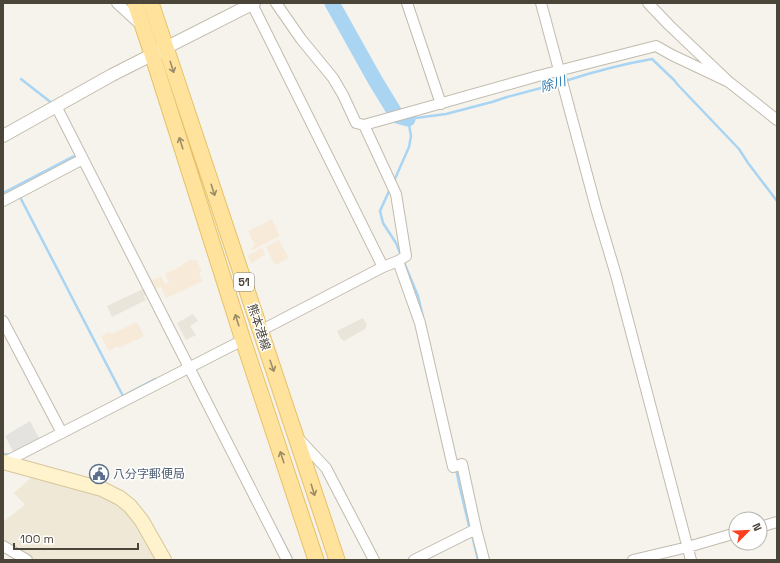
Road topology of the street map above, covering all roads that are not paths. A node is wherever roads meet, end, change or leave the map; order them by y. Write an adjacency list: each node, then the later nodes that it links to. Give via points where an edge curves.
1 (117, 3): 9 (street)
2 (135, 3): 9 (main road, 熊本港線 / 51)
3 (151, 3): 10 (main road, 熊本港線 / 51)
4 (253, 3): 10 (street); 22 (street)
5 (276, 3): 17 (street, via 333,78 356,123)
6 (406, 3): 14 (street)
7 (541, 3): 12 (street)
8 (648, 3): 13 (street)
9 (144, 28): 11 (main road, 熊本港線 / 51)
10 (166, 47): 11 (street); 24 (main road, 熊本港線 / 51, one-way to 24)
11 (152, 54): 15 (street); 25 (main road, 熊本港線 / 51, one-way to 11)
12 (560, 71): 13 (street, via 656,46); 14 (street); 33 (street)
13 (729, 82): 16 (street)
14 (441, 104): 17 (street)
15 (56, 106): 18 (street); 19 (street)
16 (777, 120)
17 (364, 125): 21 (street, via 396,194 406,256)
18 (3, 136)
19 (83, 159): 20 (street); 26 (street)
20 (3, 201)
21 (398, 261): 22 (street); 30 (street, via 420,322 453,467 462,464)
22 (383, 267): 24 (street)
23 (3, 321): 27 (street)
24 (260, 330): 25 (street); 28 (main road, 熊本港線 / 51, one-way to 28)
25 (243, 340): 26 (street); 37 (main road, 熊本港線 / 51, one-way to 25)
26 (189, 368): 27 (street); 36 (street)
27 (62, 433): 29 (street)
28 (295, 434): 38 (main road, 熊本港線 / 51, one-way to 38); 39 (street, via 326,468)
29 (4, 463): 35 (main road, via 102,489 120,498 142,521)
30 (476, 529): 40 (street); 41 (street)
31 (728, 535): 33 (street)
32 (3, 546): 34 (street)
33 (688, 547): 42 (street); 43 (street)
34 (27, 560)
35 (164, 560)
36 (287, 560)
37 (316, 560)
38 (337, 560)
39 (374, 560)
40 (414, 560)
41 (484, 560)
42 (634, 560)
43 (691, 560)

